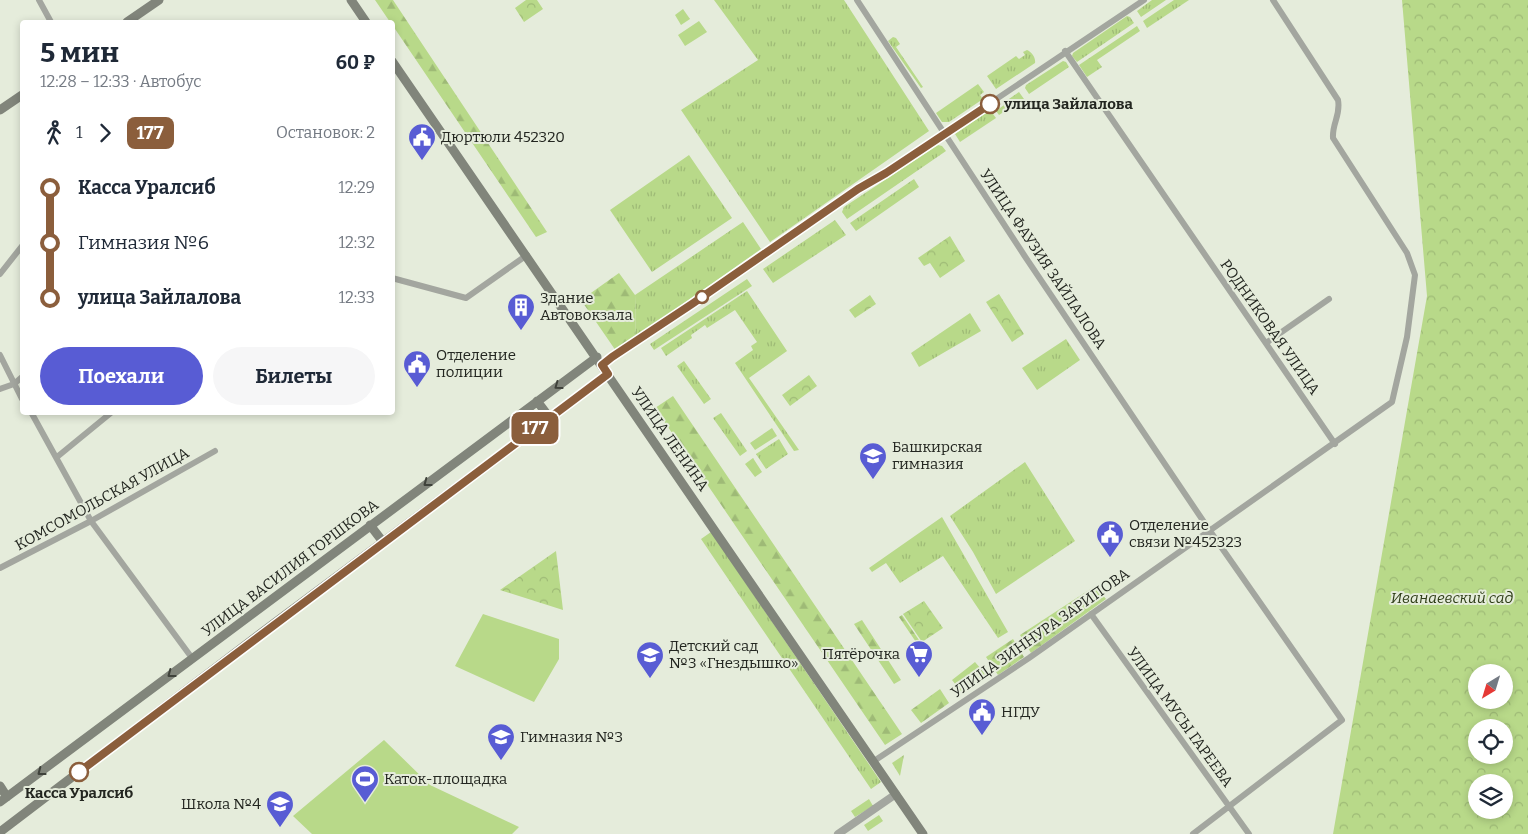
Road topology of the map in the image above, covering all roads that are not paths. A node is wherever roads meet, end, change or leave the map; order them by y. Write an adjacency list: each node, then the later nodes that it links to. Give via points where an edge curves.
1 (39, 0): 7 (street)
2 (159, 0): 8 (main road)
3 (351, 0): 9 (main road)
4 (857, 0): 14 (street, УЛИЦА ФАУЗИЯ ЗАЙЛАЛОВА)
5 (1144, 0): 10 (street)
6 (1273, 0): 32 (street, УЛИЦА ЗИННУРА ЗАРИПОВА, via 1338,100 1340,109 1332,129 1333,138 1407,253 1415,275 1407,337 1392,402)
7 (50, 20)
8 (130, 20)
9 (365, 20)
10 (1065, 52): 14 (street); 20 (street, РОДНИКОВАЯ УЛИЦА)
11 (395, 65): 16 (main road, УЛИЦА ЛЕНИНА)
12 (20, 96): 13 (main road)
13 (0, 110)
14 (944, 134): 22 (street); 37 (street, УЛИЦА ФАУЗИЯ ЗАЙЛАЛОВА)
15 (20, 249): 17 (street)
16 (527, 255): 18 (street, via 466,298); 22 (main road, УЛИЦА ЛЕНИНА)
17 (0, 274)
18 (395, 279)
19 (1329, 299): 20 (street)
20 (1266, 343): 32 (street, РОДНИКОВАЯ УЛИЦА)
21 (0, 355): 25 (street)
22 (599, 361): 23 (main road, УЛИЦА ЛЕНИНА); 28 (main road, УЛИЦА ВАСИЛИЯ ГОРШКОВА, one-way to 28)
23 (608, 374): 31 (main road); 42 (main road, УЛИЦА ЛЕНИНА)
24 (20, 379): 25 (street)
25 (14, 384): 26 (street); 27 (street)
26 (0, 390)
27 (20, 395)
28 (537, 401): 31 (main road); 36 (main road, УЛИЦА ВАСИЛИЯ ГОРШКОВА, one-way to 36)
29 (33, 415): 34 (street)
30 (108, 415): 34 (street)
31 (549, 417): 38 (main road)
32 (1335, 444): 37 (street, УЛИЦА ЗИННУРА ЗАРИПОВА)
33 (215, 450): 35 (street, КОМСОМОЛЬСКАЯ УЛИЦА)
34 (57, 457): 35 (street)
35 (91, 521): 39 (street, КОМСОМОЛЬСКАЯ УЛИЦА); 41 (street)
36 (370, 525): 38 (main road); 41 (main road, УЛИЦА ВАСИЛИЯ ГОРШКОВА)
37 (1210, 531): 40 (street, УЛИЦА ЗИННУРА ЗАРИПОВА); 46 (street, УЛИЦА ФАУЗИЯ ЗАЙЛАЛОВА, via 1342,720)
38 (383, 542): 47 (main road)
39 (0, 568)
40 (1091, 614): 42 (street, УЛИЦА ЗИННУРА ЗАРИПОВА); 46 (street, УЛИЦА МУСЫ ГАРЕЕВА)
41 (192, 658): 45 (main road, УЛИЦА ВАСИЛИЯ ГОРШКОВА, one-way to 45)
42 (874, 762): 44 (main road, УЛИЦА ЛЕНИНА)
43 (0, 786): 45 (main road)
44 (896, 794): 48 (street); 49 (main road, УЛИЦА ЛЕНИНА)
45 (4, 800)
46 (1230, 807): 50 (street); 51 (street, УЛИЦА МУСЫ ГАРЕЕВА)
47 (0, 832)
48 (838, 834)
49 (923, 834)
50 (1192, 834)
51 (1249, 834)

